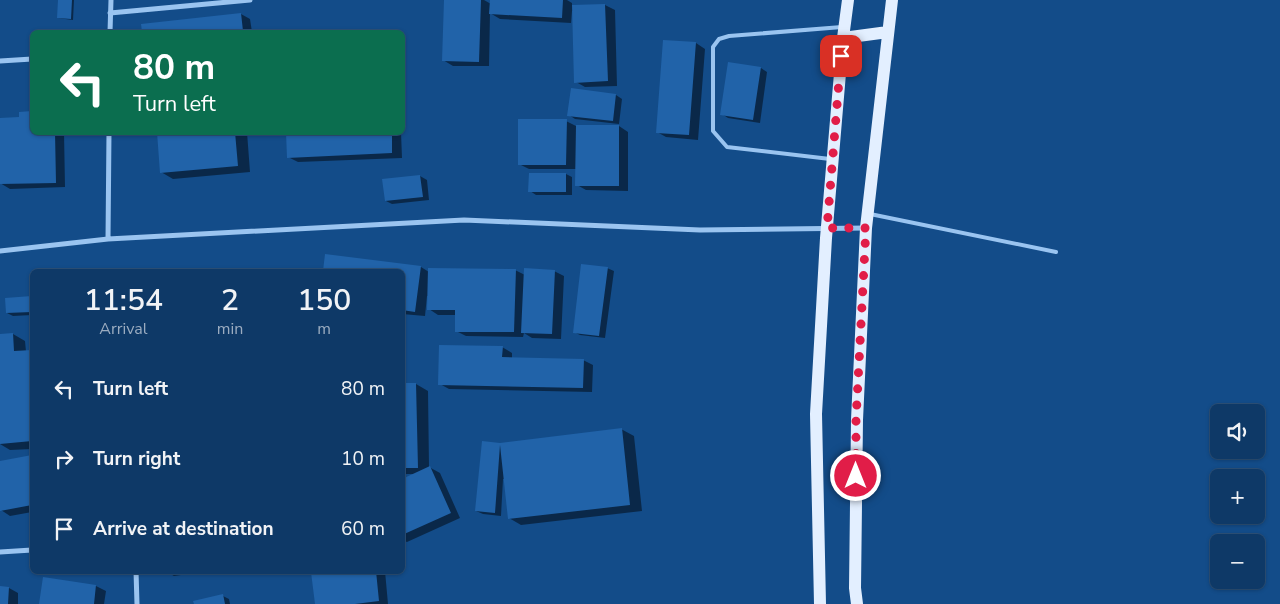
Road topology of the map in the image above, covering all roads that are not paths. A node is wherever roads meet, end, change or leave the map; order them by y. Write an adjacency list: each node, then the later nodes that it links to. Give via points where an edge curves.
1 (111, 0): 5 (street)
2 (250, 0): 5 (street)
3 (848, 0): 7 (main road)
4 (892, 0): 8 (main road)
5 (110, 13): 6 (street)
6 (110, 30)
7 (843, 32): 8 (main road); 12 (main road); 12 (lane, via 729,36 719,39 713,47 713,131 726,147)
8 (888, 32): 13 (main road)
9 (30, 59): 10 (street)
10 (0, 61)
11 (109, 135): 16 (street)
12 (833, 159): 14 (main road)
13 (868, 214): 15 (main road); 18 (lane)
14 (827, 228): 15 (street); 16 (street, via 700,230 464,220); 23 (main road, via 816,414)
15 (866, 228): 24 (main road, via 856,420)
16 (108, 238): 17 (street)
17 (0, 252)
18 (1056, 252)
19 (30, 550): 20 (street)
20 (0, 552)
21 (136, 574): 22 (street)
22 (137, 604)
23 (820, 604)
24 (857, 604)

